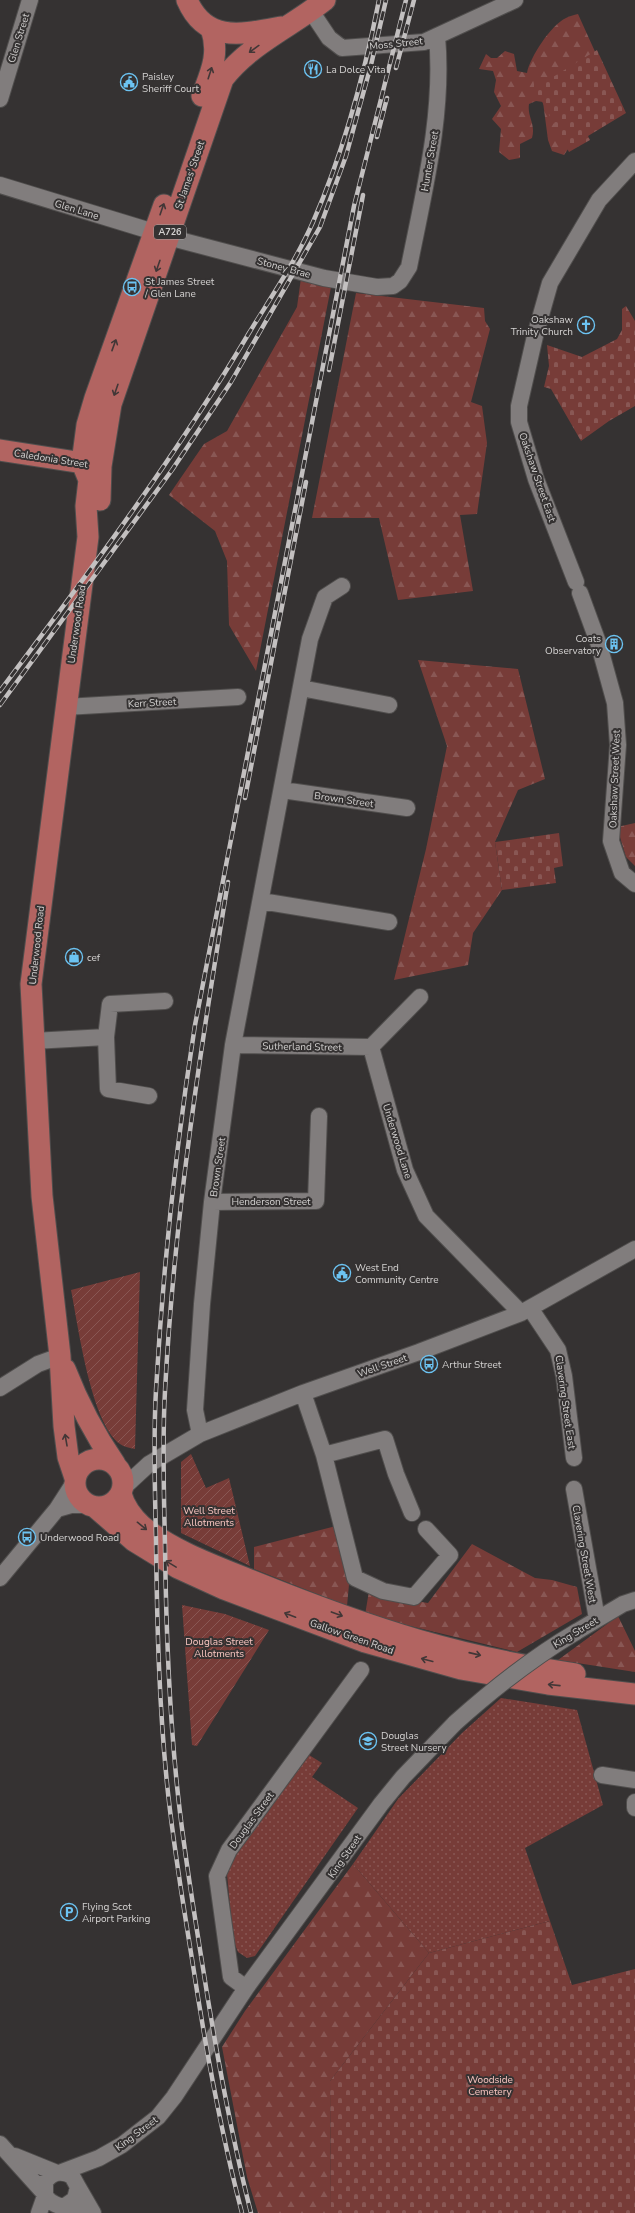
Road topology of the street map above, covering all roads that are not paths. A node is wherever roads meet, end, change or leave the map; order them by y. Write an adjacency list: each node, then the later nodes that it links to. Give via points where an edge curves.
1 (30, 0): 8 (street, Glen Street)
2 (187, 0): 6 (main road, A726, via 196,18)
3 (515, 0): 7 (street, Moss Street)
4 (318, 6): 5 (main road, A726); 7 (street, Moss Street, via 329,38 342,48 424,42)
5 (286, 26): 6 (main road, A726, via 240,34); 11 (main road, St James' Street / A726, one-way to 11, via 238,61 223,79)
6 (211, 28): 11 (main road, St James' Street / A726, one-way to 6, via 213,62 216,48)
7 (436, 36): 12 (street, Hunter Street, via 439,56 431,158 409,266)
8 (0, 99)
9 (635, 161): 16 (street, Oakshaw Street East, via 599,200 550,283 519,406 519,422 536,479)
10 (0, 185): 11 (street, Glen Lane)
11 (161, 234): 12 (street, Stoney Brae, via 362,286 386,288); 14 (main road, St James' Street / A726, via 94,398 87,425)
12 (400, 281)
13 (0, 450): 14 (main road, Caledonia Street)
14 (92, 464): 20 (main road, Underwood Road, via 86,506 88,537)
15 (342, 586): 17 (street, Brown Street, via 325,597 310,639)
16 (578, 588): 23 (street, Oakshaw Street West, via 599,646 615,703 618,746 612,841 622,873)
17 (301, 688): 19 (street); 21 (street, Brown Street)
18 (238, 697): 20 (street, Kerr Street)
19 (389, 705)
20 (65, 707): 29 (main road, Underwood Road, via 31,984)
21 (282, 790): 22 (street, Brown Street); 24 (street, Brown Street)
22 (407, 808)
23 (635, 884)
24 (261, 901): 25 (street); 30 (street, Brown Street)
25 (388, 922)
26 (420, 997): 31 (street)
27 (165, 1001): 28 (street, via 110,1004)
28 (106, 1037): 29 (street); 32 (street, via 108,1089)
29 (33, 1041): 37 (main road, Underwood Road, via 42,1196)
30 (233, 1045): 31 (street, Sutherland Street); 34 (street, Brown Street)
31 (371, 1047): 36 (street, Underwood Lane, via 405,1170 426,1216)
32 (149, 1096)
33 (319, 1116): 34 (street, Henderson Street, via 316,1201)
34 (212, 1202): 40 (street, Brown Street, via 195,1410)
35 (635, 1249): 36 (street, Well Street)
36 (526, 1310): 39 (street, Well Street, via 419,1352); 42 (street, Clavering Street East, via 558,1350 564,1376)
37 (60, 1356): 38 (street, via 38,1364); 44 (main road, Underwood Road, via 81,1411); 45 (main road, Underwood Road, one-way to 37, via 68,1457 60,1395)
38 (0, 1388)
39 (303, 1393): 40 (street, Well Street); 41 (street)
40 (200, 1434): 43 (street, Well Street)
41 (324, 1455): 50 (street, via 384,1439); 51 (street, via 355,1578 383,1591 414,1597 450,1555)
42 (574, 1458)
43 (148, 1464): 44 (street, Well Street); 47 (street, Well Street)
44 (116, 1465): 45 (main road, via 102,1458 91,1460 78,1469); 47 (main road, via 122,1475)
45 (75, 1480): 48 (main road, via 79,1497); 49 (street)
46 (574, 1489): 54 (street, Clavering Street West)
47 (122, 1491): 48 (main road, via 110,1505); 56 (main road, Gallow Green Road, one-way to 56, via 128,1511 134,1518 172,1545 228,1571 346,1617 418,1640 498,1660)
48 (92, 1506): 49 (street, via 71,1505); 57 (main road, Gallow Green Road, one-way to 48, via 548,1684 461,1669 365,1642 231,1592 178,1568 134,1541)
49 (57, 1509): 52 (street)
50 (412, 1513)
51 (426, 1529)
52 (0, 1578)
53 (635, 1600): 54 (street, King Street)
54 (597, 1619): 62 (street, King Street, bridge, via 542,1652 486,1696 455,1723 403,1776)
55 (361, 1670): 62 (street, Douglas Street, via 229,1850 217,1876 231,1977)
56 (635, 1681)
57 (635, 1694)
58 (602, 1775): 59 (street)
59 (635, 1780)
60 (635, 1802): 61 (street)
61 (635, 1808)
62 (246, 1988): 64 (street, King Street, via 158,2117 122,2145)
63 (3, 2148): 65 (street, via 26,2162); 67 (street)
64 (100, 2158): 65 (street, King Street); 66 (street, King Street)
65 (60, 2172): 66 (street, via 72,2176); 67 (street, via 48,2178 44,2188)
66 (78, 2186): 68 (street, via 75,2200); 71 (street)
67 (45, 2195): 68 (street, via 50,2203); 69 (street)
68 (59, 2209): 70 (street)
69 (39, 2213)
70 (82, 2213)
71 (93, 2213)

